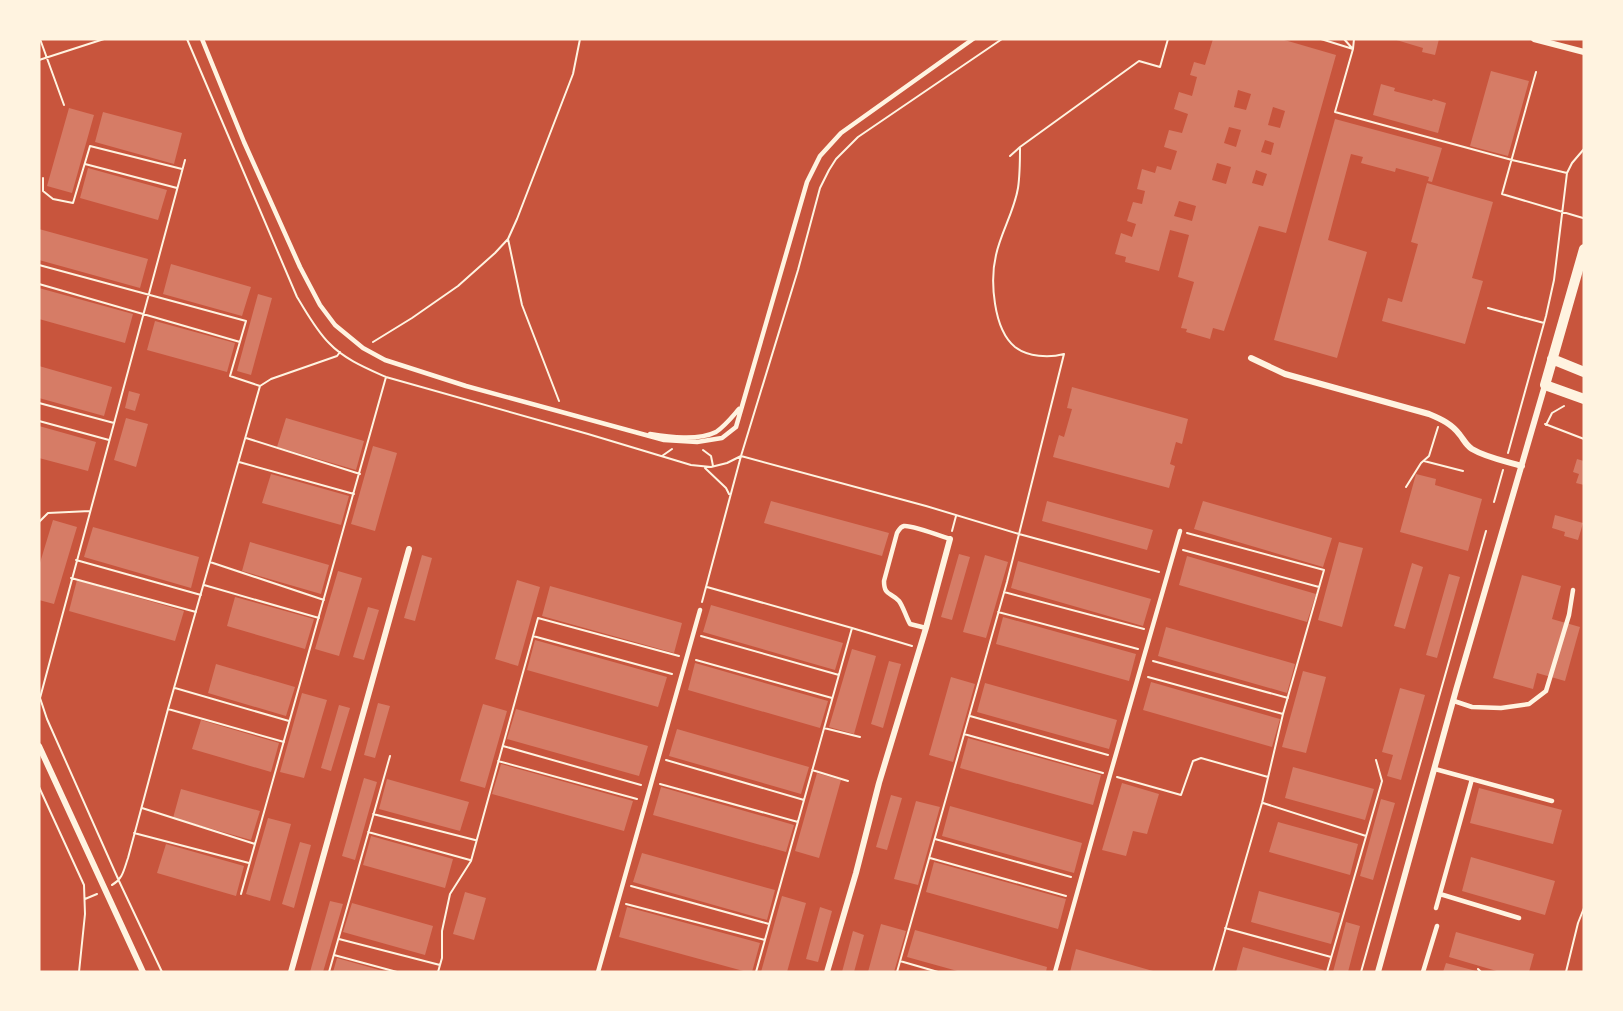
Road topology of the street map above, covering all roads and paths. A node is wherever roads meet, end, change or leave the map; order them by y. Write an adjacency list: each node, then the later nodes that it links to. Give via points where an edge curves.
1 (40, 39): 15 (path)
2 (104, 39): 15 (path)
3 (186, 39): 41 (path, via 297,297 316,328)
4 (202, 39): 40 (lane, via 300,267 335,325)
5 (580, 39): 31 (path, via 573,74)
6 (973, 39): 52 (lane, via 841,134 820,156 807,182)
7 (1002, 39): 68 (path, via 858,137 829,170 820,188)
8 (1167, 39): 19 (path, via 1160,67 1139,61)
9 (1321, 39): 13 (path)
10 (1344, 39): 13 (path)
11 (1354, 39): 13 (path)
12 (1534, 39): 14 (street)
13 (1353, 49): 23 (path, via 1335,112)
14 (1584, 52)
15 (46, 58): 16 (path); 18 (path)
16 (39, 60)
17 (1536, 72): 23 (path)
18 (64, 105)
19 (1020, 147): 21 (path); 86 (path, via 1018,189 996,254 999,324 1015,348 1039,356 1064,354)
20 (1584, 149): 26 (path)
21 (1010, 156)
22 (185, 160): 25 (path)
23 (1512, 160): 26 (path); 29 (path, via 1502,194)
24 (85, 164): 25 (path, via 90,146); 27 (path, via 74,202 53,199 43,191); 28 (path)
25 (182, 170): 28 (path)
26 (1567, 173): 29 (path)
27 (43, 178)
28 (177, 188): 35 (path)
29 (1562, 211): 30 (path); 38 (path, via 1554,280)
30 (1583, 218)
31 (508, 238): 40 (path, via 458,286); 53 (path, via 522,305)
32 (1584, 249): 44 (street)
33 (39, 265): 35 (path)
34 (39, 284): 37 (path)
35 (149, 294): 37 (path); 39 (path, via 246,321)
36 (1488, 308): 38 (path)
37 (143, 315): 39 (path); 58 (path)
38 (1544, 323): 54 (path)
39 (240, 342): 48 (path, via 230,376)
40 (363, 348): 43 (path); 53 (lane, via 385,360)
41 (340, 352): 43 (path); 48 (path)
42 (1251, 358): 55 (street, via 1285,374)
43 (350, 359): 46 (path)
44 (1552, 359): 45 (street); 47 (street)
45 (1584, 372)
46 (386, 377): 60 (path); 76 (path)
47 (1545, 385): 49 (street); 57 (street)
48 (260, 386): 62 (path)
49 (1584, 399)
50 (39, 403): 58 (path)
51 (1567, 405): 59 (path, via 1556,409)
52 (741, 407): 61 (lane, via 714,433 692,438); 61 (lane, via 736,427 722,438 697,442 664,440)
53 (564, 413): 60 (path); 61 (lane)
54 (1518, 416): 57 (path); 70 (path)
55 (1440, 418): 69 (path); 70 (street, via 1473,449)
56 (39, 421): 63 (path)
57 (1534, 421): 59 (path); 74 (street)
58 (114, 423): 63 (path)
59 (1546, 425): 64 (path)
60 (568, 428): 67 (path)
61 (625, 431)
62 (246, 438): 71 (path); 76 (path)
63 (109, 440): 81 (path)
64 (1584, 440)
65 (677, 448): 67 (path)
66 (698, 448): 73 (path, via 711,456)
67 (662, 456): 72 (path)
68 (741, 456): 73 (path); 79 (path); 82 (path)
69 (1424, 461): 75 (path); 77 (path)
70 (1505, 461): 74 (street); 80 (path)
71 (239, 462): 78 (path); 91 (path)
72 (702, 466): 73 (path); 79 (path)
73 (713, 466)
74 (1522, 466): 120 (street)
75 (1463, 471)
76 (360, 474): 78 (path)
77 (1406, 487)
78 (354, 494): 100 (path)
79 (729, 494): 95 (path)
80 (1494, 502)
81 (90, 511): 83 (path, via 48,513); 90 (path)
82 (956, 515): 86 (path); 87 (path)
83 (39, 522)
84 (1180, 531): 88 (lane); 96 (path, via 1324,570)
85 (1486, 531): 194 (path)
86 (1019, 534): 92 (path); 98 (path)
87 (950, 539): 106 (street); 106 (lane, via 902,527 884,581 886,592 901,602 910,624)
88 (1176, 548): 92 (lane); 96 (path)
89 (409, 549): 182 (street)
90 (76, 560): 93 (path); 99 (path)
91 (210, 562): 94 (path); 100 (path)
92 (1168, 575): 107 (lane)
93 (71, 578): 102 (path); 161 (path, via 41,704)
94 (204, 585): 99 (path); 104 (path)
95 (706, 587): 101 (path); 105 (path)
96 (1319, 587): 119 (path)
97 (1573, 590): 120 (lane, via 1546,691 1529,704 1501,708 1472,707)
98 (1004, 592): 103 (path); 107 (path)
99 (201, 596): 102 (path)
100 (324, 600): 104 (path)
101 (700, 610): 108 (lane)
102 (196, 612): 117 (path)
103 (998, 612): 111 (path); 123 (path)
104 (319, 618): 124 (path)
105 (852, 628): 110 (path); 114 (path)
106 (926, 628): 110 (street)
107 (1152, 631): 111 (lane)
108 (693, 634): 112 (lane); 114 (path)
109 (533, 636): 112 (path, via 538,618); 116 (path); 130 (path)
110 (919, 648): 188 (street)
111 (1146, 652): 113 (lane)
112 (686, 657): 116 (lane); 118 (path)
113 (1144, 659): 115 (lane); 119 (path)
114 (839, 675): 118 (path)
115 (1140, 675): 122 (path); 132 (lane)
116 (681, 676): 133 (lane)
117 (174, 688): 121 (path); 124 (path)
118 (832, 698): 125 (path)
119 (1288, 698): 122 (path)
120 (1454, 701): 136 (street)
121 (168, 709): 128 (path); 148 (path)
122 (1283, 714): 139 (path)
123 (969, 716): 126 (path); 132 (path)
124 (289, 721): 128 (path)
125 (824, 728): 127 (path); 137 (path)
126 (964, 734): 138 (path); 154 (path)
127 (860, 737)
128 (284, 742): 156 (path)
129 (39, 746): 180 (street)
130 (502, 746): 134 (path); 142 (path)
131 (390, 756): 149 (path)
132 (1115, 756): 138 (lane)
133 (658, 758): 142 (lane); 144 (path)
134 (498, 760): 146 (path); 155 (path)
135 (1376, 760): 153 (path, via 1382,781)
136 (1435, 769): 140 (lane); 195 (street)
137 (812, 770): 141 (path); 144 (path)
138 (1110, 775): 139 (path, via 1181,795 1196,759); 160 (lane)
139 (1268, 777): 147 (path)
140 (1472, 779): 145 (lane); 164 (lane)
141 (848, 781)
142 (650, 785): 146 (lane); 150 (path)
143 (39, 787): 179 (path, via 84,885)
144 (804, 800): 150 (path)
145 (1552, 801)
146 (646, 802): 162 (lane)
147 (1262, 803): 153 (path); 172 (path)
148 (141, 808): 152 (path); 156 (path)
149 (373, 814): 151 (path); 155 (path)
150 (798, 822): 170 (path)
151 (368, 832): 158 (path); 173 (path)
152 (134, 833): 159 (path); 161 (path)
153 (1366, 836): 176 (path)
154 (936, 839): 157 (path); 160 (path)
155 (476, 840): 158 (path)
156 (255, 844): 159 (path)
157 (930, 858): 165 (path); 177 (path)
158 (471, 861): 178 (path, via 450,894)
159 (249, 863): 163 (path)
160 (1081, 880): 165 (lane)
161 (119, 881): 181 (path)
162 (622, 884): 166 (lane); 170 (path)
163 (241, 894)
164 (1440, 894): 167 (lane); 169 (lane)
165 (1075, 898): 191 (lane)
166 (617, 902): 174 (path); 186 (lane)
167 (1436, 908)
168 (1584, 908): 197 (path)
169 (1519, 918)
170 (769, 924): 174 (path)
171 (1437, 926): 196 (lane)
172 (1225, 928): 176 (path); 192 (path)
173 (339, 939): 175 (path); 178 (path)
174 (765, 940): 187 (path)
175 (334, 955): 183 (path); 184 (path)
176 (1331, 957): 193 (path)
177 (900, 962): 189 (path); 190 (path)
178 (440, 965): 185 (path)
179 (79, 972)
180 (143, 972)
181 (162, 972)
182 (291, 972)
183 (329, 972)
184 (397, 972)
185 (438, 972)
186 (598, 972)
187 (756, 972)
188 (827, 972)
189 (897, 972)
190 (938, 972)
191 (1055, 972)
192 (1213, 972)
193 (1327, 972)
194 (1361, 972)
195 (1378, 972)
196 (1423, 972)
197 (1566, 972)

